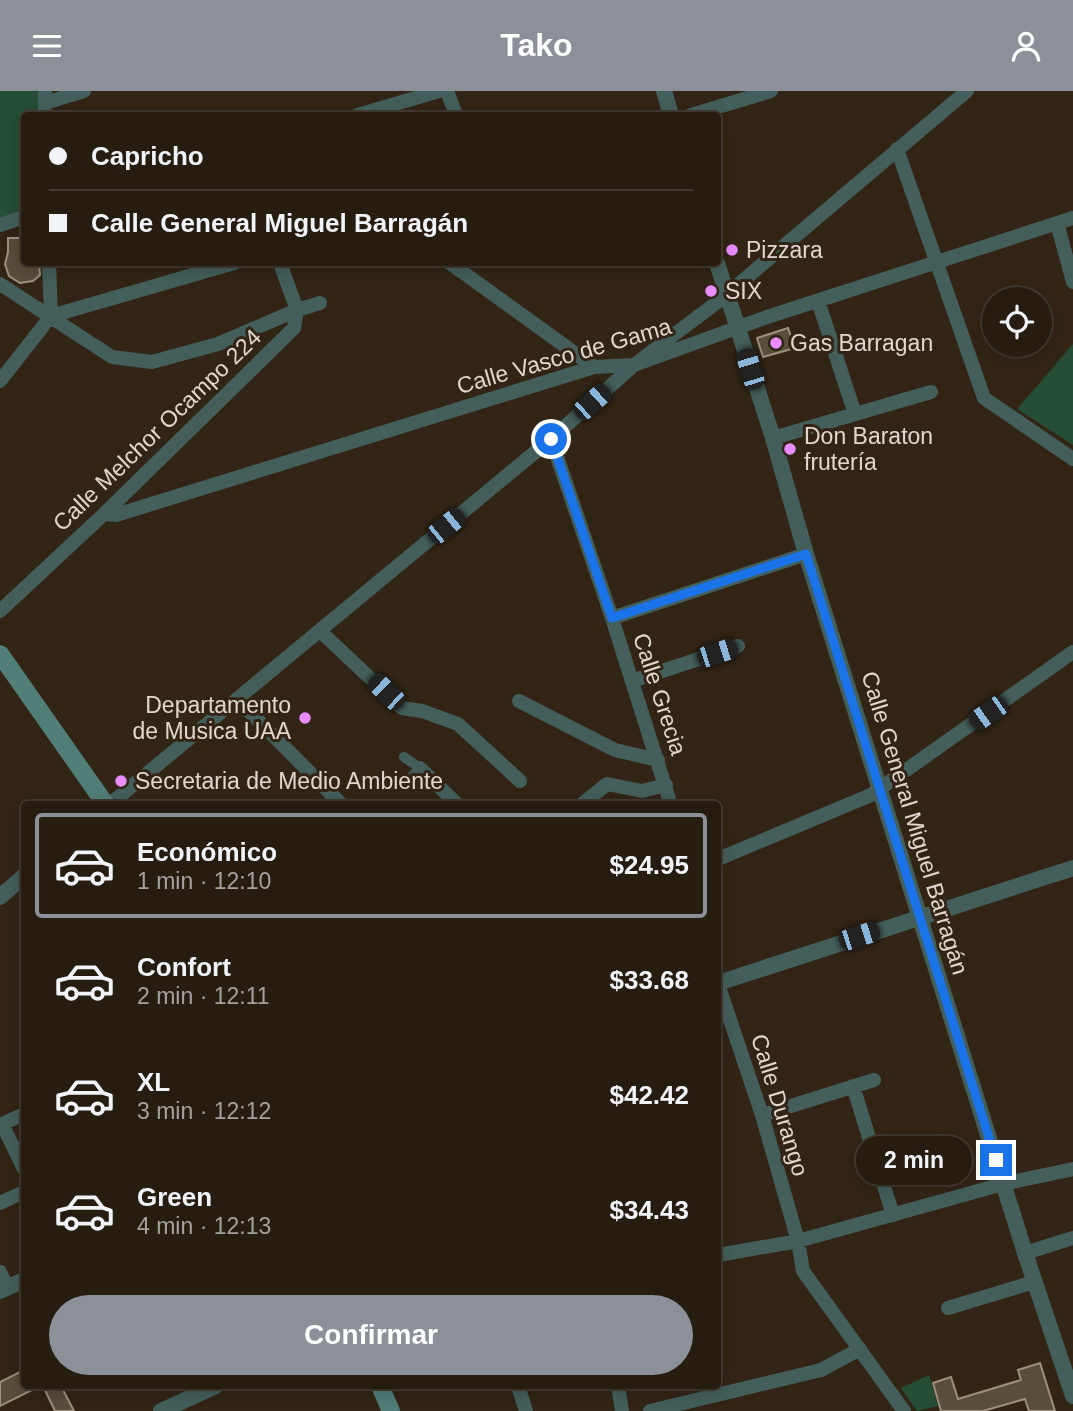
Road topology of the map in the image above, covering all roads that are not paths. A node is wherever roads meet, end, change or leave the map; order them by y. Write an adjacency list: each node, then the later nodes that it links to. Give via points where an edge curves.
1 (84, 91): 7 (street)
2 (439, 91): 8 (street)
3 (447, 91): 9 (street)
4 (664, 91): 10 (street)
5 (771, 91): 11 (street)
6 (967, 91): 12 (street)
7 (45, 103)
8 (368, 112)
9 (455, 112)
10 (670, 112)
11 (701, 112)
12 (897, 149): 17 (street); 25 (street)
13 (21, 218): 16 (street)
14 (1073, 218): 15 (street, Calle Vasco de Gama)
15 (1057, 223): 17 (street, Calle Vasco de Gama); 23 (street)
16 (0, 225)
17 (936, 263): 26 (street, Calle Vasco de Gama); 38 (street, via 984,398)
18 (49, 266): 29 (street)
19 (224, 266): 29 (street)
20 (281, 266): 28 (street)
21 (454, 266): 32 (street)
22 (718, 266): 25 (street, Calle General Miguel Barragán)
23 (1073, 282)
24 (0, 285): 29 (street)
25 (726, 294): 30 (street, Calle General Miguel Barragán); 31 (street)
26 (818, 301): 30 (street, Calle Vasco de Gama); 35 (street)
27 (320, 303): 28 (street)
28 (297, 310): 29 (street, via 218,344 152,362 112,357); 39 (street, Calle Melchor Ocampo 224, via 294,328)
29 (51, 316): 33 (street)
30 (737, 328): 31 (street, Calle Vasco de Gama); 36 (street, Calle General Miguel Barragán)
31 (634, 365): 32 (street, Calle Vasco de Gama); 37 (street)
32 (594, 367): 39 (street, Calle Vasco de Gama, via 116,515)
33 (0, 381)
34 (931, 392): 35 (street)
35 (855, 414): 36 (street)
36 (773, 438): 40 (street, Calle General Miguel Barragán)
37 (551, 439): 42 (street, Calle Grecia); 43 (street)
38 (1073, 460)
39 (104, 514): 41 (street, Calle Melchor Ocampo 224)
40 (806, 554): 42 (street); 56 (street, Calle General Miguel Barragán)
41 (0, 611)
42 (612, 618): 47 (street, Calle Grecia)
43 (320, 631): 48 (street); 53 (street, via 402,708 458,724)
44 (738, 646): 47 (street)
45 (1073, 652): 56 (street)
46 (0, 654): 57 (main road)
47 (632, 681): 51 (street, Calle Grecia)
48 (237, 699): 58 (street); 59 (street)
49 (519, 701): 51 (street, via 615,750)
50 (404, 757): 52 (street)
51 (658, 760): 54 (street, Calle Grecia)
52 (420, 768): 55 (street); 60 (street)
53 (520, 781)
54 (666, 785): 61 (street, via 642,791 607,784); 62 (street, Calle Grecia)
55 (403, 786)
56 (881, 789): 63 (street); 67 (street, Calle General Miguel Barragán)
57 (105, 801)
58 (113, 801)
59 (338, 801)
60 (454, 801)
61 (587, 801)
62 (670, 801)
63 (721, 858)
64 (1073, 869): 67 (street)
65 (21, 879): 66 (street)
66 (0, 897)
67 (921, 917): 68 (street); 77 (street, Calle General Miguel Barragán)
68 (721, 982)
69 (721, 992): 73 (street, Calle Durango)
70 (874, 1080): 71 (street)
71 (853, 1086): 73 (street); 80 (street)
72 (21, 1115): 74 (street)
73 (762, 1115): 82 (street, Calle Durango)
74 (1, 1125): 75 (street)
75 (21, 1163)
76 (1073, 1169): 77 (street)
77 (1003, 1184): 80 (street); 83 (street, Calle General Miguel Barragán)
78 (21, 1193): 79 (street)
79 (0, 1203)
80 (893, 1215): 82 (street)
81 (1073, 1238): 83 (street)
82 (798, 1241): 84 (street); 90 (street, Calle Durango, via 807,1279)
83 (1024, 1253): 87 (street, Calle General Miguel Barragán)
84 (721, 1254)
85 (0, 1272): 88 (street)
86 (21, 1281): 88 (street)
87 (1034, 1282): 89 (street); 95 (street, Calle General Miguel Barragán)
88 (4, 1289)
89 (948, 1308)
90 (860, 1349): 96 (street, Calle Durango); 101 (street, via 821,1370)
91 (209, 1389): 97 (street)
92 (381, 1389): 98 (main road)
93 (519, 1389): 99 (street)
94 (618, 1389): 100 (street)
95 (1073, 1396)
96 (900, 1410)
97 (161, 1411)
98 (391, 1411)
99 (526, 1411)
100 (622, 1411)
101 (650, 1411)

